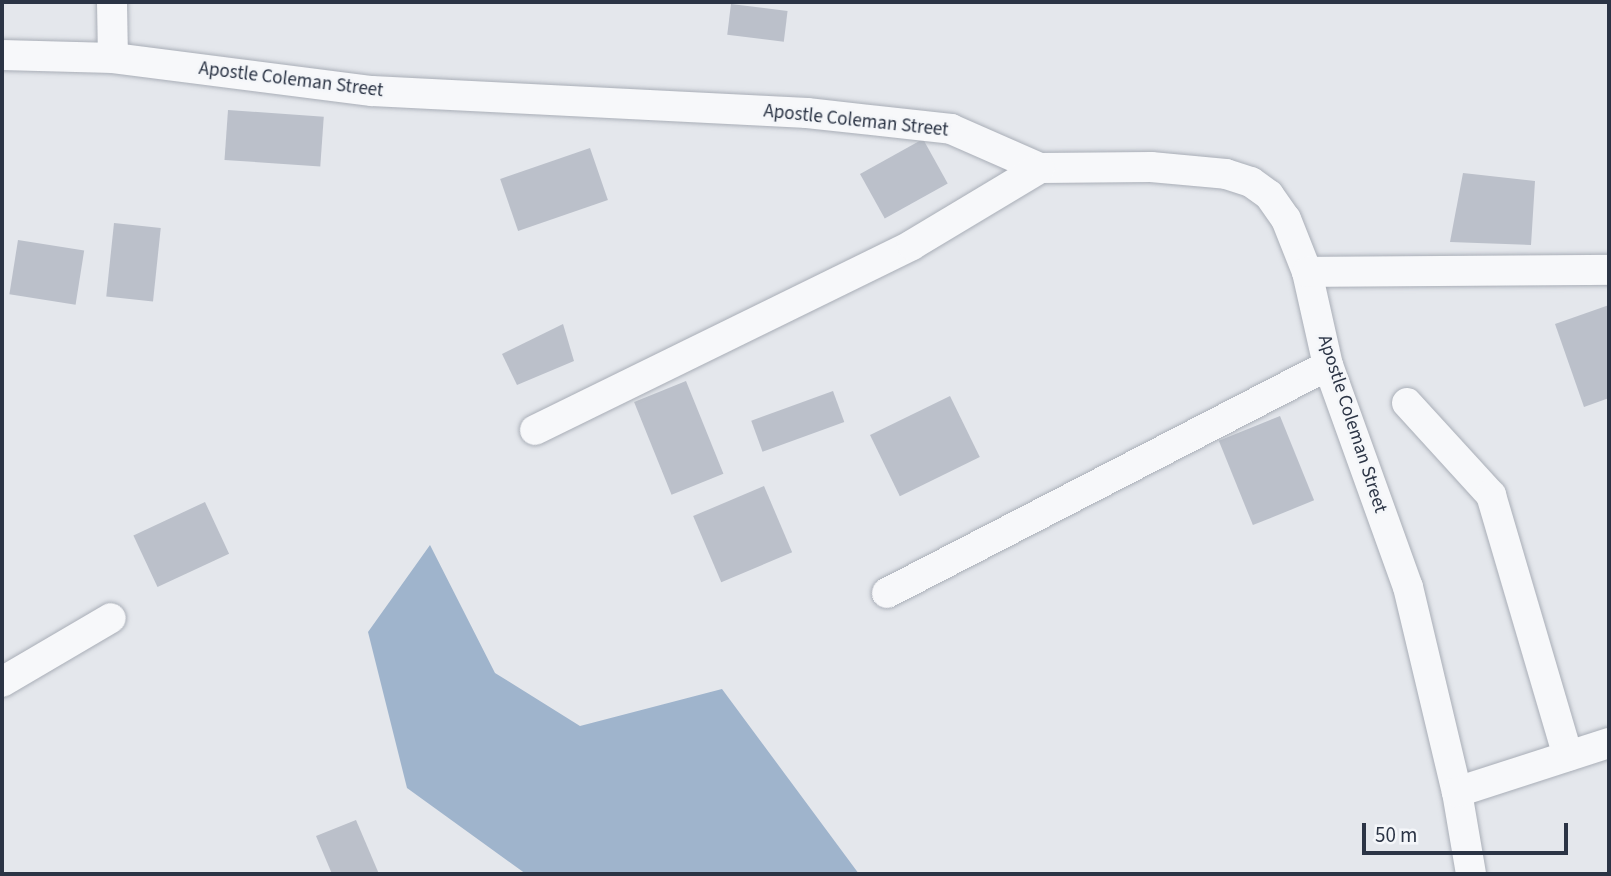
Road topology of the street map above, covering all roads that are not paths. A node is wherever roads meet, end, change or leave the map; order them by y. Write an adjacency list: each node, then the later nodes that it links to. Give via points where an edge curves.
1 (112, 2): 3 (street)
2 (2, 55): 3 (street, Apostle Coleman Street)
3 (113, 58): 4 (street, Apostle Coleman Street, via 372,91 807,113 938,127 991,143)
4 (1040, 168): 6 (street, Apostle Coleman Street, via 1151,167 1226,174 1251,182 1269,195 1286,219); 9 (street, via 912,245)
5 (1609, 270): 6 (street)
6 (1307, 272): 7 (street, Apostle Coleman Street)
7 (1328, 365): 10 (street); 15 (street, Apostle Coleman Street, via 1408,587)
8 (1406, 403): 14 (street, via 1491,495)
9 (535, 430)
10 (887, 593)
11 (111, 618): 12 (street)
12 (2, 682)
13 (1609, 743): 14 (street)
14 (1568, 756): 15 (street)
15 (1457, 792): 16 (street, Apostle Coleman Street)
16 (1471, 874)

